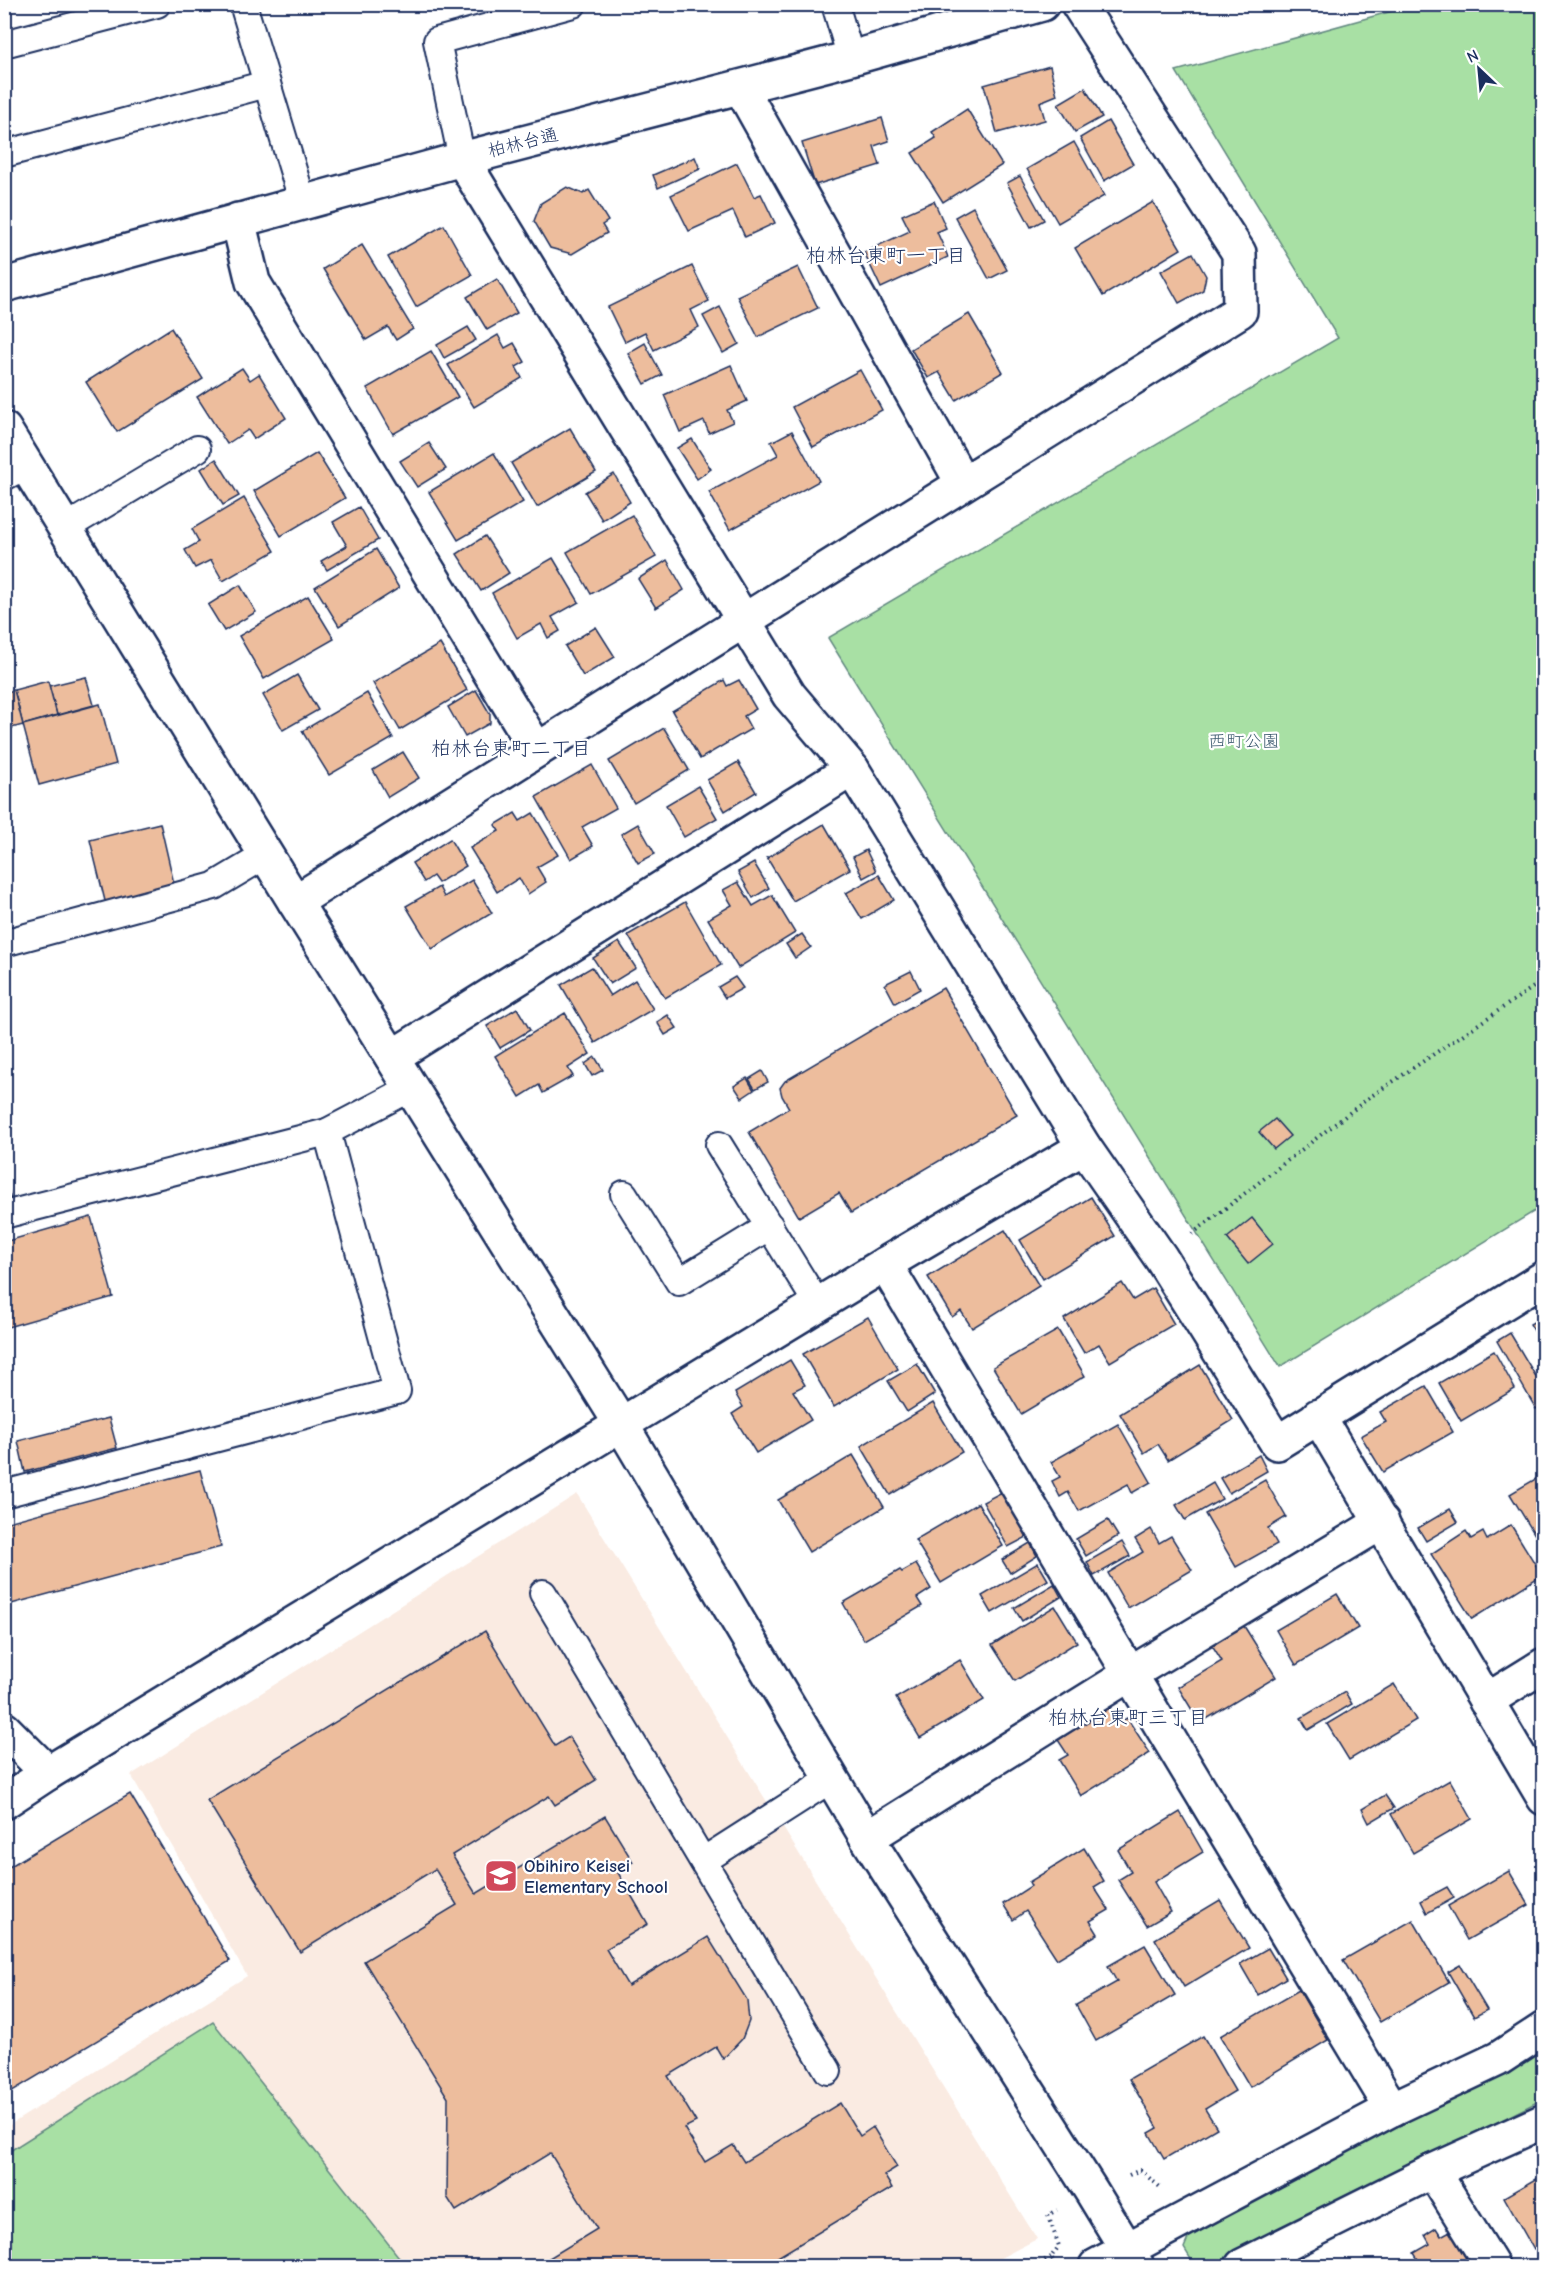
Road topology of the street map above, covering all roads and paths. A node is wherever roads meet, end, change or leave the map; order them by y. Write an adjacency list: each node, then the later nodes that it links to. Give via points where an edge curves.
1 (158, 4): 8 (lane)
2 (243, 4): 10 (lane)
3 (573, 4): 13 (lane, via 437,41)
4 (835, 4): 9 (lane)
5 (1042, 4): 7 (street, 柏林台通)
6 (1078, 4): 20 (street, via 1239,253 1240,311)
7 (972, 14): 9 (street, 柏林台通)
8 (4, 44)
9 (851, 58): 11 (street, 柏林台通)
10 (267, 84): 12 (lane); 14 (lane)
11 (741, 88): 13 (street, 柏林台通); 20 (street)
12 (4, 154)
13 (462, 159): 14 (street, 柏林台通); 22 (street)
14 (303, 203): 15 (street, 柏林台通)
15 (238, 220): 16 (street, 柏林台通); 23 (street, via 253,282)
16 (4, 285)
17 (4, 429): 19 (street)
18 (197, 449): 21 (lane)
19 (16, 471): 21 (street)
20 (962, 482): 22 (street)
21 (65, 528): 25 (street)
22 (744, 622): 23 (street); 24 (street, via 789,695)
23 (537, 750): 26 (street)
24 (852, 769): 29 (street); 33 (street)
25 (266, 855): 26 (street); 27 (lane, via 214,886)
26 (295, 902): 29 (street)
27 (4, 943)
28 (1544, 980): 37 (path, via 1370,1097)
29 (392, 1057): 30 (street)
30 (411, 1088): 31 (lane); 42 (street)
31 (327, 1132): 35 (lane); 43 (lane, via 397,1391)
32 (719, 1145): 36 (lane)
33 (1084, 1147): 37 (street); 38 (street)
34 (624, 1194): 36 (lane, via 679,1282)
35 (4, 1215)
36 (770, 1226): 40 (lane)
37 (1161, 1258): 41 (street, via 1277,1443)
38 (885, 1264): 40 (street); 47 (street)
39 (1544, 1278): 41 (street)
40 (818, 1305): 42 (street)
41 (1318, 1416): 44 (street)
42 (621, 1424): 50 (street); 51 (street)
43 (4, 1494)
44 (1382, 1522): 47 (street); 48 (street)
45 (543, 1593): 55 (lane)
46 (1544, 1665): 48 (street)
47 (1130, 1674): 54 (street); 58 (street)
48 (1486, 1701): 52 (street)
49 (4, 1729): 50 (street)
50 (48, 1773): 53 (street)
51 (831, 1779): 54 (street); 55 (lane)
52 (1544, 1798)
53 (4, 1802)
54 (867, 1838): 62 (street)
55 (703, 1861): 57 (lane)
56 (1544, 2030): 58 (street, via 1498,2059)
57 (828, 2071)
58 (1392, 2109): 62 (street, via 1218,2203)
59 (1544, 2121): 60 (street)
60 (1433, 2171): 65 (street); 66 (street)
61 (1051, 2257): 63 (path)
62 (1132, 2258): 64 (street)
63 (1034, 2266)
64 (1096, 2266)
65 (1242, 2266)
66 (1492, 2266)

